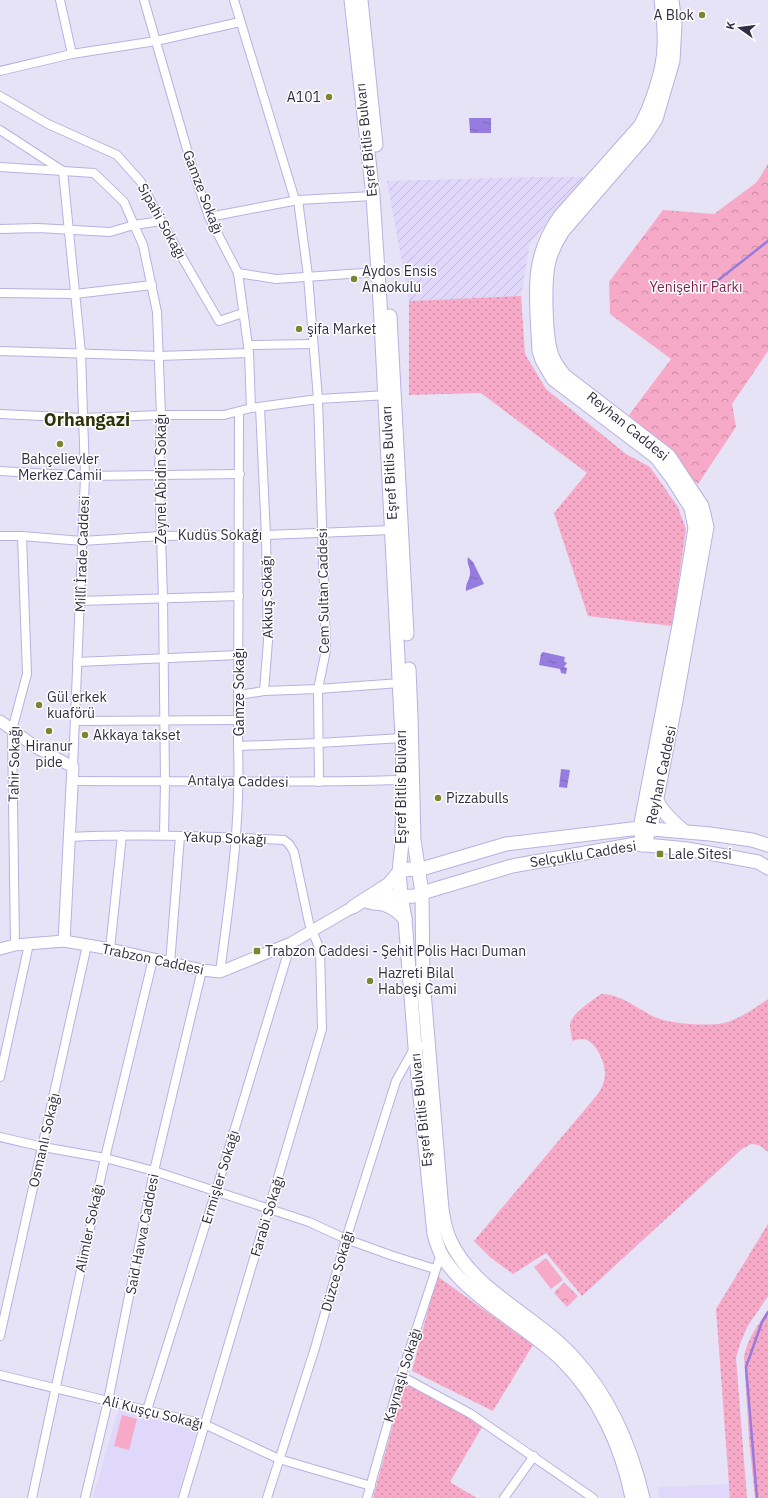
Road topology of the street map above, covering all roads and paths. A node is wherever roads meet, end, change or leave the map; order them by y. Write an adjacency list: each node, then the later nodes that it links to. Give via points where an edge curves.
1 (60, 0): 10 (street)
2 (144, 0): 9 (street, Gamze Sokağı)
3 (234, 0): 8 (street, Cem Sultan Caddesi)
4 (351, 0): 17 (main road, Eşref Bitlis Bulvarı)
5 (361, 0): 36 (main road, Eşref Bitlis Bulvarı, via 378,168)
6 (661, 0): 13 (main road, Reyhan Caddesi, via 664,47)
7 (672, 0): 13 (main road, Reyhan Caddesi, via 675,24 674,61)
8 (240, 22): 9 (street); 18 (street, Cem Sultan Caddesi)
9 (156, 42): 10 (street); 19 (street, Gamze Sokağı, via 192,170)
10 (72, 54): 11 (street)
11 (0, 71)
12 (0, 96): 20 (street, Sipahi Sokağı, via 48,124 117,156 141,182)
13 (656, 101): 80 (main road, Reyhan Caddesi, via 656,119 645,136 563,230 549,261 546,288 549,340 552,358 557,367 565,376 669,456 694,492 705,517 706,538); 81 (main road, Reyhan Caddesi, via 640,126 552,226 541,253 536,281 539,351 553,379 656,457 684,494 694,518 695,528)
14 (0, 130): 16 (street)
15 (0, 167): 16 (street, Zeynel Abidin Sokağı)
16 (63, 171): 21 (street, Zeynel Abidin Sokağı, via 94,173 124,202); 23 (street, Millî İrade Caddesi)
17 (373, 196): 18 (street); 24 (main road, Eşref Bitlis Bulvarı)
18 (296, 200): 19 (street); 26 (street, Cem Sultan Caddesi)
19 (209, 217): 25 (street, Gamze Sokağı)
20 (160, 221): 21 (street); 30 (street, Sipahi Sokağı, via 219,321)
21 (134, 225): 23 (street, via 110,232); 27 (street, Zeynel Abidin Sokağı, via 143,245)
22 (0, 229): 23 (street, via 38,228)
23 (69, 231): 29 (street, Millî İrade Caddesi)
24 (378, 272): 26 (street); 36 (main road, Eşref Bitlis Bulvarı)
25 (238, 273): 26 (street, via 276,279); 30 (street, Gamze Sokağı)
26 (308, 276): 31 (street, Cem Sultan Caddesi)
27 (152, 286): 29 (street); 35 (street, Zeynel Abidin Sokağı, via 157,312)
28 (0, 293): 29 (street)
29 (75, 294): 34 (street, Millî İrade Caddesi)
30 (243, 313): 32 (street, Gamze Sokağı)
31 (313, 344): 32 (street); 37 (street, Cem Sultan Caddesi)
32 (248, 349): 35 (street); 39 (street, Gamze Sokağı)
33 (0, 351): 34 (street)
34 (81, 353): 35 (street); 43 (street, Millî İrade Caddesi)
35 (159, 356): 42 (street, Zeynel Abidin Sokağı)
36 (390, 395): 37 (street); 48 (main road, Eşref Bitlis Bulvarı); 90 (main road, Eşref Bitlis Bulvarı, via 411,718)
37 (318, 399): 38 (street); 49 (street, Cem Sultan Caddesi)
38 (260, 407): 39 (street); 51 (street, Akkuş Sokağı)
39 (251, 408): 40 (street)
40 (239, 412): 42 (street, via 224,416); 46 (street, Gamze Sokağı)
41 (0, 414): 43 (street)
42 (161, 416): 43 (street); 45 (street, Zeynel Abidin Sokağı)
43 (83, 418): 47 (street, Millî İrade Caddesi)
44 (0, 471): 47 (street)
45 (159, 474): 46 (street); 47 (street); 54 (street, Zeynel Abidin Sokağı)
46 (240, 474): 50 (street, Gamze Sokağı)
47 (85, 476): 55 (street, Millî İrade Caddesi)
48 (392, 530): 49 (street, Kudüs Sokağı); 62 (main road, Eşref Bitlis Bulvarı)
49 (322, 533): 51 (street, Kudüs Sokağı); 63 (street, Cem Sultan Caddesi, via 326,650)
50 (238, 535): 51 (street, Kudüs Sokağı); 54 (street, Kudüs Sokağı); 56 (street, Gamze Sokağı)
51 (266, 535): 64 (street, Akkuş Sokağı, via 268,641)
52 (0, 536): 53 (street, Kudüs Sokağı)
53 (22, 536): 55 (street, Kudüs Sokağı); 70 (street, Tahir Sokağı, via 27,674)
54 (161, 536): 55 (street, Kudüs Sokağı); 57 (street, Zeynel Abidin Sokağı)
55 (82, 541): 58 (street, Millî İrade Caddesi)
56 (239, 596): 57 (street); 59 (street, Gamze Sokağı)
57 (163, 598): 58 (street); 60 (street, Zeynel Abidin Sokağı)
58 (80, 601): 61 (street, Millî İrade Caddesi)
59 (239, 655): 60 (street); 65 (street, Gamze Sokağı)
60 (163, 658): 61 (street); 66 (street, Zeynel Abidin Sokağı)
61 (77, 662): 69 (street, Millî İrade Caddesi)
62 (400, 683): 63 (street); 71 (main road, Eşref Bitlis Bulvarı)
63 (318, 690): 64 (street); 72 (street, Cem Sultan Caddesi)
64 (264, 691): 65 (street)
65 (239, 695): 67 (street, Gamze Sokağı)
66 (164, 720): 67 (street); 69 (street); 77 (street, Zeynel Abidin Sokağı)
67 (239, 720): 73 (street, Gamze Sokağı)
68 (0, 721): 70 (main road)
69 (75, 721): 74 (street, Millî İrade Caddesi)
70 (12, 730): 74 (main road, via 37,748); 103 (street, Tahir Sokağı)
71 (402, 738): 72 (street); 75 (main road, Eşref Bitlis Bulvarı)
72 (319, 743): 73 (street); 79 (street, Cem Sultan Caddesi)
73 (238, 746): 78 (street, Gamze Sokağı)
74 (73, 767): 76 (main road, Millî İrade Caddesi)
75 (403, 780): 79 (street, Antalya Caddesi); 94 (main road, Eşref Bitlis Bulvarı)
76 (72, 781): 77 (street, Antalya Caddesi); 86 (main road, Millî İrade Caddesi)
77 (165, 781): 78 (street, Antalya Caddesi); 84 (street, Zeynel Abidin Sokağı)
78 (240, 782): 79 (street, Antalya Caddesi); 87 (street, Gamze Sokağı)
79 (319, 782)
80 (656, 801): 81 (main road, Reyhan Caddesi); 82 (main road)
81 (646, 828): 82 (main road, Selçuklu Caddesi); 88 (main road, Reyhan Caddesi); 91 (main road, Selçuklu Caddesi, via 506,844)
82 (684, 831): 89 (main road, Selçuklu Caddesi, via 752,840)
83 (122, 835): 84 (street, Yakup Sokağı); 86 (street, Yakup Sokağı); 105 (street)
84 (164, 835): 85 (street, Yakup Sokağı)
85 (180, 836): 87 (street, Yakup Sokağı); 108 (street)
86 (70, 837): 100 (main road, Millî İrade Caddesi)
87 (236, 837): 99 (street, Yakup Sokağı, via 284,840 289,844 294,852); 110 (street, Gamze Sokağı)
88 (643, 845): 92 (main road, Selçuklu Caddesi, via 687,849 758,862); 95 (main road, Selçuklu Caddesi, via 636,844 512,866)
89 (768, 845)
90 (415, 849): 91 (main road, via 433,860); 93 (main road, Eşref Bitlis Bulvarı)
91 (444, 862): 93 (main road, Selçuklu Caddesi)
92 (768, 868)
93 (418, 870): 94 (main road, Selçuklu Caddesi); 95 (main road, Eşref Bitlis Bulvarı)
94 (400, 872): 96 (main road, Eşref Bitlis Bulvarı); 97 (main road, Trabzon Caddesi, via 389,884)
95 (422, 893): 96 (main road, Selçuklu Caddesi, via 410,898); 111 (main road, Eşref Bitlis Bulvarı, via 423,979)
96 (401, 896): 97 (main road, Selçuklu Caddesi); 98 (main road, Eşref Bitlis Bulvarı)
97 (353, 907): 98 (main road, via 381,903 399,912); 99 (main road, Trabzon Caddesi)
98 (405, 919): 112 (main road, Eşref Bitlis Bulvarı)
99 (312, 931): 101 (main road, Trabzon Caddesi); 119 (street, Farabi Sokağı, via 320,950 322,1030)
100 (64, 941): 102 (main road, Trabzon Caddesi); 104 (main road, Trabzon Caddesi)
101 (292, 943): 110 (main road, Trabzon Caddesi); 118 (street, Ermişler Sokağı)
102 (29, 944): 103 (main road, Trabzon Caddesi); 113 (street)
103 (15, 945): 106 (main road, Trabzon Caddesi)
104 (87, 945): 105 (main road, Trabzon Caddesi); 115 (street, Osmanlı Sokağı)
105 (110, 949): 107 (main road, Trabzon Caddesi)
106 (0, 950)
107 (153, 959): 108 (main road, Trabzon Caddesi); 116 (street, Alimler Sokağı)
108 (170, 964): 109 (main road, Trabzon Caddesi)
109 (202, 970): 110 (main road, Trabzon Caddesi); 117 (street, Said Havva Caddesi)
110 (220, 972)
111 (428, 1046): 112 (street); 141 (main road, Eşref Bitlis Bulvarı, via 443,1216 450,1240 478,1278 550,1334 584,1369 607,1403 624,1437)
112 (415, 1048): 120 (street, Düzce Sokağı, via 396,1081); 121 (main road, Eşref Bitlis Bulvarı, via 434,1234)
113 (0, 1077)
114 (0, 1137): 115 (street)
115 (43, 1147): 116 (street); 123 (street, Osmanlı Sokağı)
116 (105, 1158): 117 (street); 126 (street, Alimler Sokağı)
117 (154, 1171): 118 (street); 127 (street, Said Havva Caddesi)
118 (216, 1191): 119 (street); 128 (street, Ermişler Sokağı)
119 (269, 1208): 120 (street); 129 (street, Farabi Sokağı)
120 (346, 1239): 122 (street); 131 (street, Düzce Sokağı, via 315,1348)
121 (441, 1254): 122 (street, Kaynaşlı Sokağı); 140 (main road, Eşref Bitlis Bulvarı, via 471,1288 547,1347 571,1370 612,1433 629,1479)
122 (435, 1269): 125 (street, Kaynaşlı Sokağı)
123 (0, 1336)
124 (0, 1375): 126 (street, Ali Kuşçu Sokağı)
125 (401, 1376): 130 (street, via 471,1414); 132 (street, Kaynaşlı Sokağı)
126 (54, 1389): 127 (street, Ali Kuşçu Sokağı); 133 (street, Alimler Sokağı)
127 (108, 1401): 128 (street, Ali Kuşçu Sokağı); 134 (street, Said Havva Caddesi)
128 (147, 1410): 129 (street, Ali Kuşçu Sokağı)
129 (204, 1424): 131 (street, Ali Kuşçu Sokağı); 135 (street, Farabi Sokağı)
130 (534, 1456): 138 (street); 139 (street)
131 (279, 1459): 132 (street, Ali Kuşçu Sokağı); 136 (street, Düzce Sokağı)
132 (370, 1486): 137 (street, Kaynaşlı Sokağı)
133 (32, 1498)
134 (85, 1498)
135 (183, 1498)
136 (267, 1498)
137 (367, 1498)
138 (504, 1498)
139 (593, 1498)
140 (632, 1498)
141 (643, 1498)

